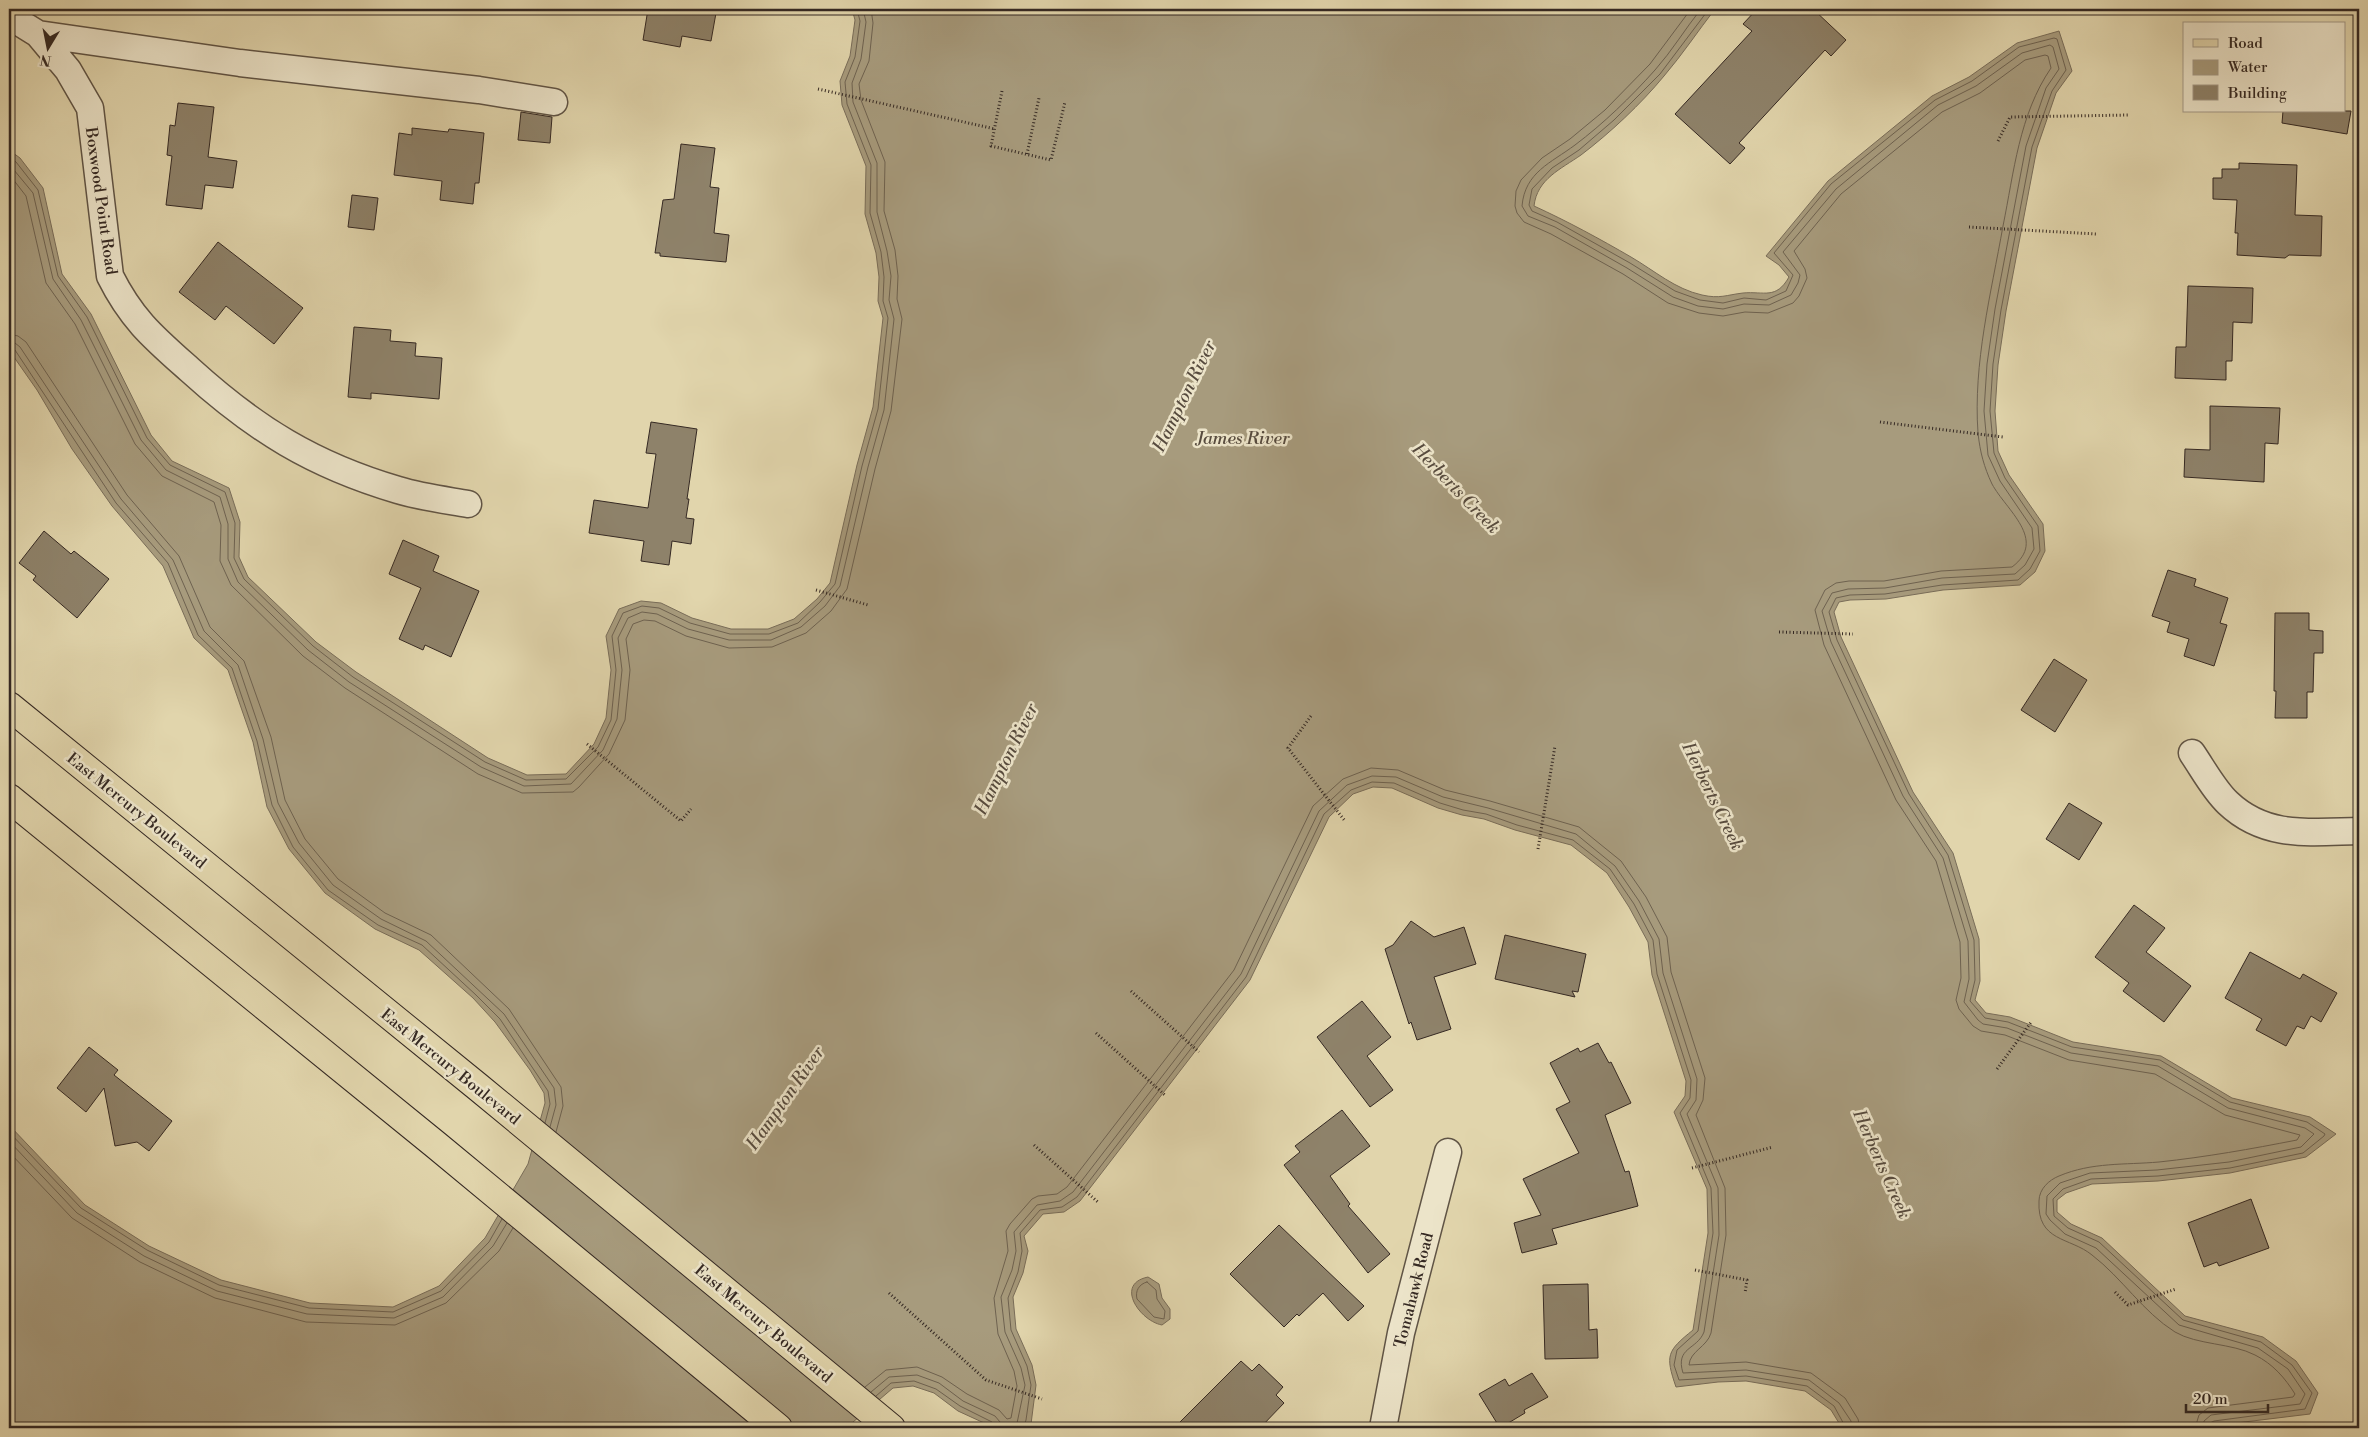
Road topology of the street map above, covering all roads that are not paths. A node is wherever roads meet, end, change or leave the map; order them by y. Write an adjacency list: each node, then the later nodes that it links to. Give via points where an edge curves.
1 (9, 16): 2 (street, Boxwood Point Road)
2 (38, 34): 3 (street, Boxwood Point Road); 4 (street, Boxwood Point Road, via 68,70 90,108 110,276 143,329 226,402 274,437 315,460 400,490)
3 (554, 102)
4 (468, 504)
5 (9, 706): 11 (main road, East Mercury Boulevard)
6 (2192, 753): 8 (street, via 2228,803 2253,822 2291,833)
7 (9, 798): 10 (main road)
8 (2359, 831)
9 (1448, 1152): 12 (street, Tomahawk Road, via 1401,1333)
10 (778, 1428)
11 (891, 1428)
12 (1383, 1428)

